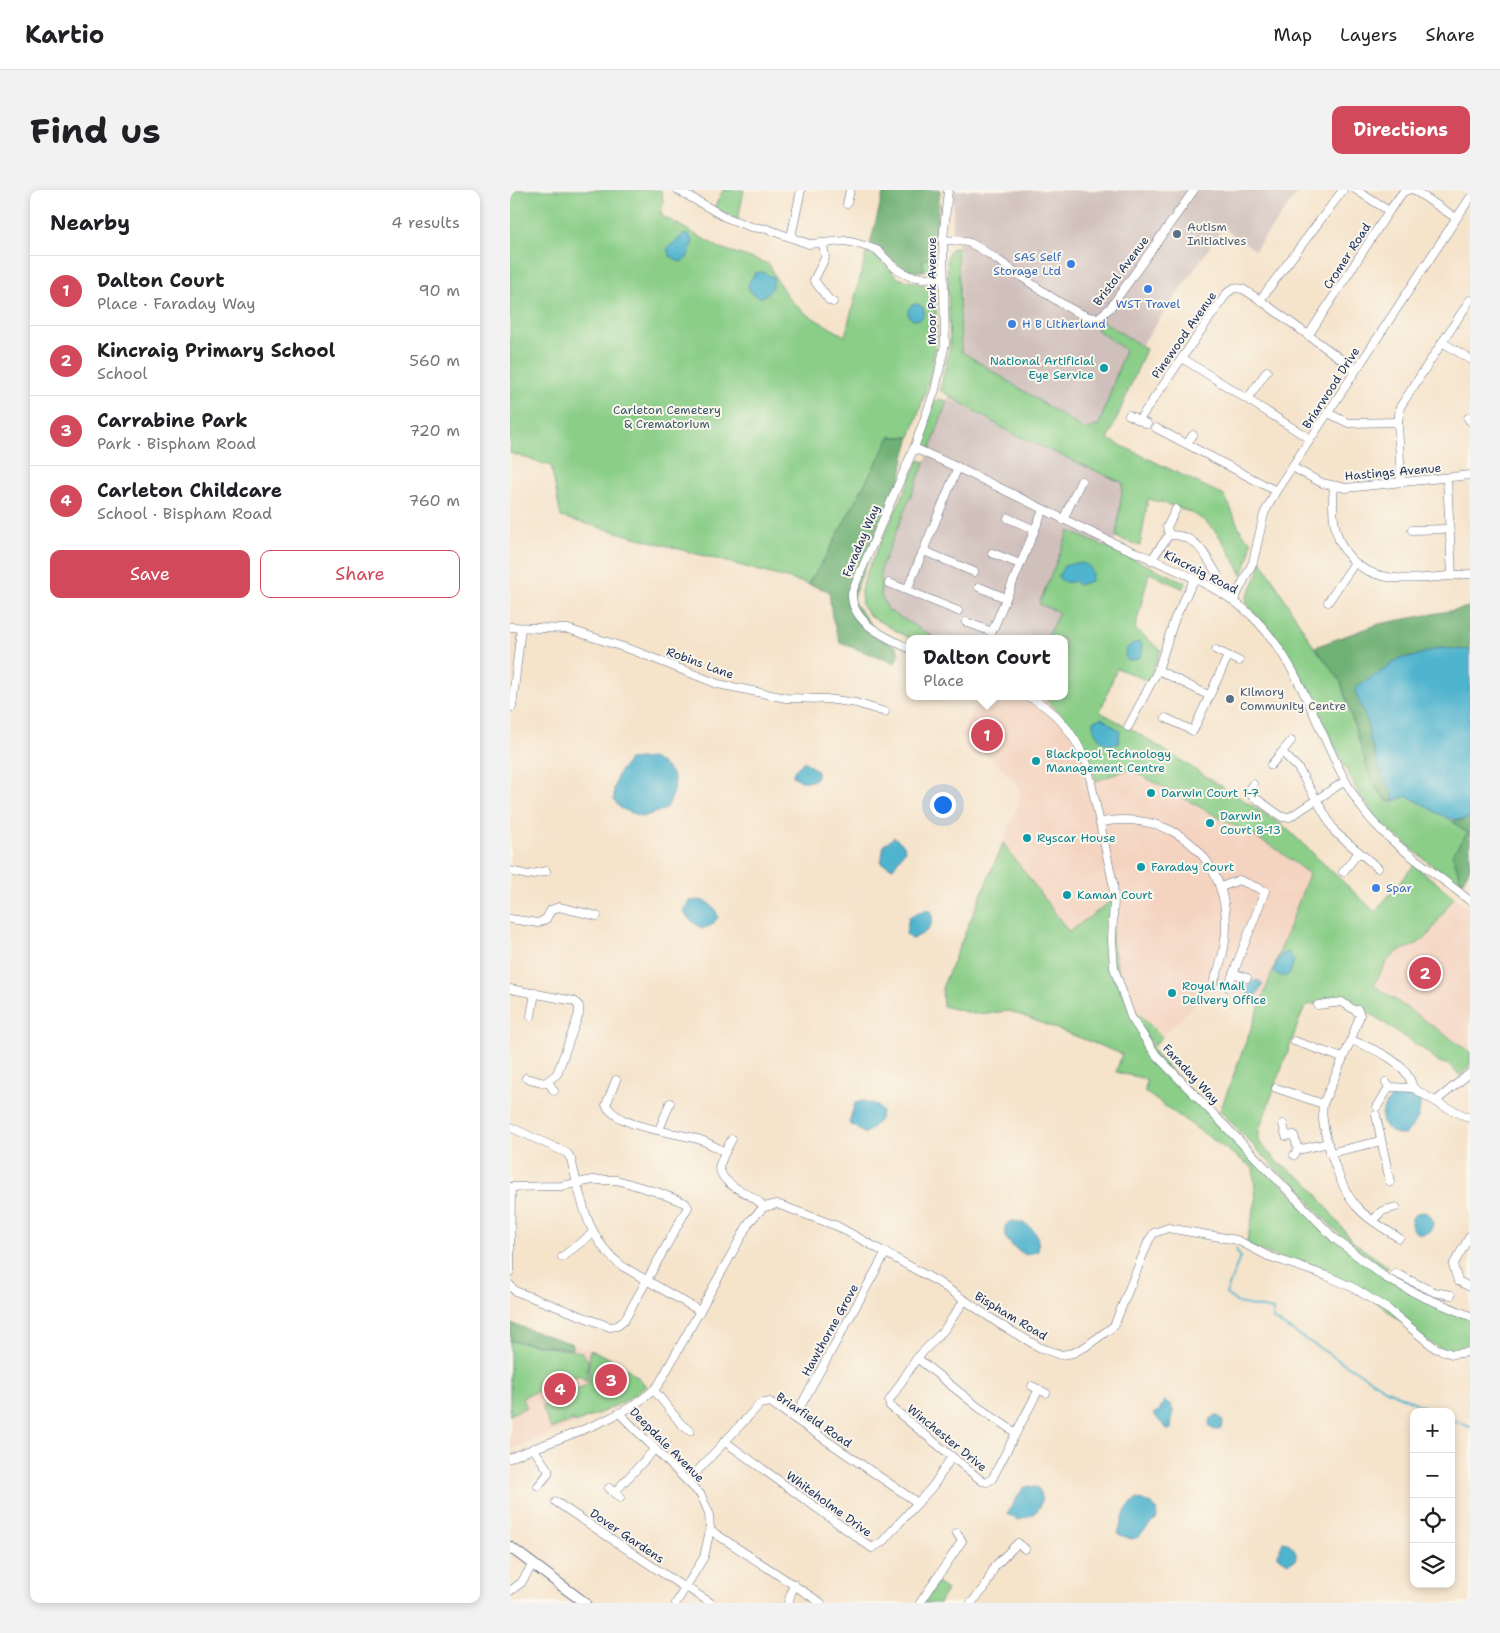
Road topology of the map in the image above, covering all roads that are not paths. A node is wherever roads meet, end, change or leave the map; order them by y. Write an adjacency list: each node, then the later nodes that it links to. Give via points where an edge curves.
1 (678, 190): 14 (street, via 732,220)
2 (801, 190): 14 (street)
3 (850, 190): 11 (street)
4 (948, 190): 15 (street, Moor Park Avenue)
5 (1194, 190): 15 (street, Bristol Avenue, via 1110,308 1098,318 1089,318 1071,308 969,243)
6 (1343, 190): 18 (street)
7 (1356, 190): 12 (street)
8 (1408, 190): 12 (street, Cromer Road)
9 (1414, 190): 13 (street)
10 (1470, 198): 13 (street, Briarwood Drive)
11 (847, 204)
12 (1389, 211): 21 (street, Cromer Road)
13 (1456, 218): 25 (street, Briarwood Drive)
14 (791, 237): 16 (street, via 809,244)
15 (943, 240): 17 (street, Moor Park Avenue)
16 (823, 244): 17 (street, via 855,243 877,250 909,276); 20 (street, via 824,262 811,280)
17 (943, 277): 35 (street, Moor Park Avenue, via 945,344 935,390)
18 (1260, 300): 21 (street, Pinewood Avenue); 23 (street, Pinewood Avenue, via 1243,289 1234,288 1227,293)
19 (1470, 300): 22 (street)
20 (833, 302)
21 (1308, 336): 25 (street, Pinewood Avenue)
22 (1442, 342): 24 (street); 30 (street, via 1400,407)
23 (1182, 358): 27 (street); 29 (street, Pinewood Avenue, via 1143,422)
24 (1470, 359)
25 (1356, 370): 28 (street, Briarwood Drive)
26 (1267, 371): 27 (street)
27 (1248, 398): 33 (street)
28 (1328, 412): 30 (street, via 1348,423); 33 (street, Briarwood Drive)
29 (1129, 415)
30 (1398, 422): 41 (street)
31 (1156, 428): 34 (street)
32 (1193, 435): 34 (street)
33 (1310, 440): 37 (street, Briarwood Drive)
34 (1187, 444): 43 (street)
35 (914, 448): 36 (street, Kincraig Road); 72 (street, Faraday Way, via 862,566 852,600 858,616 867,624)
36 (958, 467): 45 (street, Kincraig Road); 52 (street)
37 (1292, 467): 42 (street, Hastings Avenue); 43 (street, Briarwood Drive)
38 (1470, 475): 39 (street, Hastings Avenue)
39 (1447, 478): 41 (street, Hastings Avenue); 48 (street)
40 (1081, 481): 47 (street)
41 (1401, 482): 42 (street, Hastings Avenue)
42 (1334, 487): 56 (street, via 1333,515 1337,535)
43 (1276, 491): 66 (street, Briarwood Drive, via 1264,514 1253,562)
44 (1176, 509): 51 (street, via 1167,527)
45 (1043, 510): 47 (street, Kincraig Road); 49 (street)
46 (1008, 518): 49 (street)
47 (1063, 520): 54 (street, Kincraig Road)
48 (1448, 529): 50 (street); 60 (street)
49 (1035, 530): 55 (street)
50 (1412, 530)
51 (1169, 535): 54 (street); 58 (street, via 1187,536 1203,552 1215,571)
52 (924, 551): 57 (street); 64 (street)
53 (992, 553): 55 (street)
54 (1151, 560): 61 (street, Kincraig Road)
55 (1020, 564): 65 (street)
56 (1354, 564): 60 (street, via 1379,576); 67 (street)
57 (974, 572)
58 (1205, 572)
59 (1470, 574): 60 (street)
60 (1452, 576)
61 (1194, 580): 66 (street, Kincraig Road); 76 (street, via 1175,618)
62 (889, 583): 64 (street)
63 (979, 587): 65 (street)
64 (907, 590): 68 (street)
65 (1006, 598): 69 (street, via 992,632)
66 (1234, 600): 89 (street, Kincraig Road, via 1254,617 1277,645)
67 (1328, 602)
68 (958, 611)
69 (966, 622)
70 (510, 627): 71 (street, Robins Lane)
71 (521, 628): 77 (street); 82 (street, Robins Lane, via 568,629 718,684 786,698 856,703)
72 (906, 647)
73 (1216, 650): 74 (street)
74 (1228, 656): 75 (street); 78 (street)
75 (1239, 661)
76 (1158, 670): 78 (street); 83 (street)
77 (512, 691): 80 (street)
78 (1210, 696): 84 (street, via 1193,731)
79 (1036, 700): 92 (street, Faraday Way, via 1053,712 1082,752)
80 (512, 707)
81 (1128, 710): 83 (street)
82 (885, 712)
83 (1136, 714): 85 (street)
84 (1166, 718)
85 (1128, 727)
86 (1291, 741): 87 (street)
87 (1282, 752): 88 (street); 91 (street, via 1298,768)
88 (1271, 765)
89 (1344, 780): 91 (street); 99 (street, Kincraig Road, via 1380,830)
90 (1253, 784): 91 (street, via 1247,792 1282,817 1290,816)
91 (1316, 800): 93 (street, via 1335,832)
92 (1101, 822): 98 (street, via 1152,823 1176,834 1196,849); 152 (street, Faraday Way, via 1114,892 1114,968 1131,1017 1156,1055 1332,1237 1386,1278)
93 (1359, 852): 94 (street); 97 (street)
94 (1378, 868)
95 (546, 870): 96 (street, via 528,875)
96 (510, 871)
97 (1343, 872)
98 (1221, 887): 102 (street, via 1227,908 1227,933 1216,977); 102 (street, via 1239,880 1265,891)
99 (1470, 901)
100 (596, 916): 101 (street, via 559,907 538,923)
101 (510, 919)
102 (1230, 975): 103 (street); 104 (street)
103 (1247, 978)
104 (1228, 987)
105 (510, 989): 106 (street)
106 (535, 993): 108 (street); 115 (street, via 574,1001 579,1006 557,1074)
107 (1318, 1005): 109 (street, via 1342,1002 1360,1014)
108 (531, 1016)
109 (1351, 1040): 111 (street); 117 (street, via 1380,1051 1408,1074)
110 (1294, 1041): 111 (street, via 1304,1040)
111 (1343, 1058): 121 (street)
112 (536, 1071): 115 (street, via 529,1079)
113 (1470, 1073): 119 (street)
114 (616, 1080): 127 (street, via 607,1100 608,1108 617,1116)
115 (548, 1082): 118 (street)
116 (1276, 1088): 121 (street, via 1285,1095)
117 (1413, 1088): 119 (street); 122 (street, via 1387,1085)
118 (554, 1091)
119 (1436, 1101): 124 (street)
120 (670, 1103): 127 (street)
121 (1323, 1104): 130 (street, via 1321,1113)
122 (1378, 1107)
123 (1376, 1115): 129 (street)
124 (1470, 1118)
125 (1283, 1124): 130 (street, via 1286,1136 1294,1135 1296,1153)
126 (510, 1127): 134 (street, via 565,1150)
127 (659, 1130): 131 (street, via 701,1140)
128 (732, 1139): 131 (street)
129 (1381, 1141): 132 (street); 133 (street)
130 (1328, 1143): 132 (street)
131 (726, 1152): 136 (street, via 719,1166 723,1177 738,1190 754,1196)
132 (1330, 1153): 138 (street, via 1355,1205)
133 (1390, 1182)
134 (577, 1184): 135 (street); 139 (street); 146 (street, via 617,1180 687,1205 686,1213)
135 (510, 1187): 144 (street)
136 (764, 1207): 142 (street, Bispham Road, via 777,1204 794,1209 837,1226); 153 (street, via 750,1221)
137 (1396, 1207): 138 (street, via 1382,1211)
138 (1373, 1220): 141 (street)
139 (593, 1233): 143 (street); 146 (street, via 616,1262)
140 (1470, 1236): 147 (street, via 1453,1265)
141 (1399, 1238)
142 (886, 1252): 151 (street, Bispham Road); 160 (street, Hawthorne Grove)
143 (562, 1257)
144 (510, 1272)
145 (1395, 1273): 150 (street, via 1434,1292)
146 (646, 1281): 148 (street, via 624,1321 614,1328 515,1291); 153 (street)
147 (1458, 1281): 149 (street); 150 (street)
148 (510, 1285)
149 (1470, 1287)
150 (1452, 1295): 152 (street)
151 (964, 1301): 155 (street, Bispham Road, via 1039,1347 1060,1355 1073,1353 1114,1326 1149,1240 1161,1229 1173,1228 1237,1240 1268,1256 1328,1276 1376,1302 1436,1348 1452,1354); 156 (street, Winchester Drive, via 944,1330)
152 (1446, 1306): 154 (street, Faraday Way)
153 (700, 1311): 158 (street)
154 (1470, 1316)
155 (1470, 1352)
156 (917, 1358): 162 (street); 167 (street, Winchester Drive, via 889,1401 890,1406)
157 (1039, 1389): 162 (street, Winchester Drive)
158 (654, 1390): 159 (street, via 637,1405); 161 (street, via 680,1424)
159 (619, 1413): 164 (street); 165 (street, Deepdale Avenue)
160 (794, 1418): 163 (street, Briarfield Road, via 765,1401); 172 (street, Briarfield Road)
161 (690, 1431)
162 (1016, 1433): 167 (street, Winchester Drive, via 987,1482)
163 (724, 1441): 168 (street, Briarfield Road); 172 (street, Whiteholme Drive, via 869,1547 876,1547)
164 (533, 1448): 166 (street); 169 (street, via 548,1470)
165 (655, 1449): 168 (street, Deepdale Avenue); 170 (street, via 611,1491)
166 (510, 1458)
167 (951, 1458): 172 (street, Whiteholme Drive)
168 (688, 1481): 173 (street, Deepdale Avenue, via 706,1505)
169 (538, 1486)
170 (620, 1498)
171 (556, 1502): 181 (street, Dover Gardens)
172 (918, 1503)
173 (710, 1530): 180 (street); 181 (street, Deepdale Avenue, via 704,1557)
174 (957, 1532): 176 (street)
175 (970, 1536): 176 (street)
176 (962, 1541): 188 (street)
177 (510, 1547): 179 (main road)
178 (1025, 1549): 189 (street, via 1020,1540 995,1566 984,1588)
179 (533, 1564): 182 (street, via 521,1582); 183 (main road)
180 (794, 1584): 186 (street); 187 (street)
181 (686, 1587): 184 (street, Deepdale Avenue); 185 (street, Dover Gardens)
182 (510, 1591)
183 (585, 1603)
184 (676, 1603)
185 (711, 1603)
186 (788, 1603)
187 (821, 1603)
188 (920, 1603)
189 (971, 1603)

